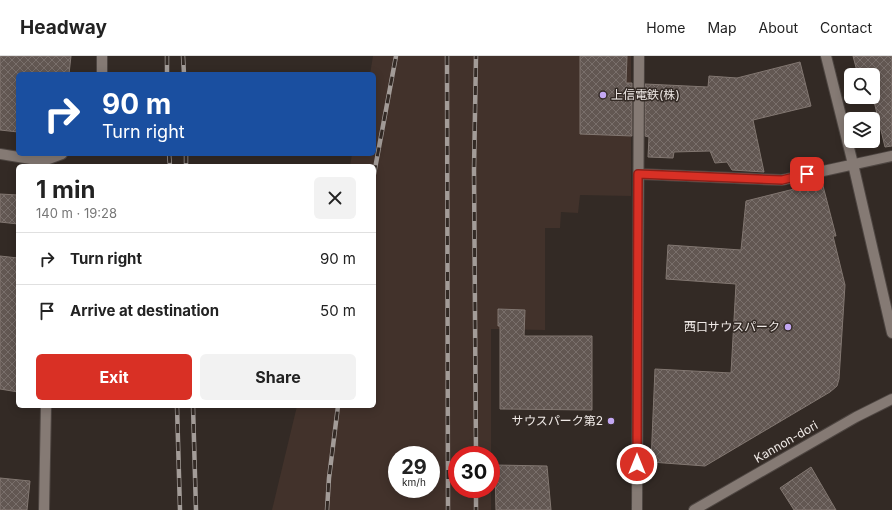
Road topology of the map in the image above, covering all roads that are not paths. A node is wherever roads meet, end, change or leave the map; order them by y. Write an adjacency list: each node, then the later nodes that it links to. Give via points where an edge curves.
1 (102, 56): 4 (street)
2 (639, 56): 10 (street)
3 (826, 56): 9 (street)
4 (102, 72)
5 (0, 154): 8 (street)
6 (59, 156): 8 (street)
7 (892, 156): 9 (street)
8 (45, 164)
9 (853, 164): 10 (street, via 782,180); 11 (street)
10 (638, 174): 15 (street)
11 (892, 333)
12 (892, 399): 16 (street, Kannon-dori)
13 (46, 408): 14 (street)
14 (44, 510)
15 (637, 510)
16 (694, 510)

